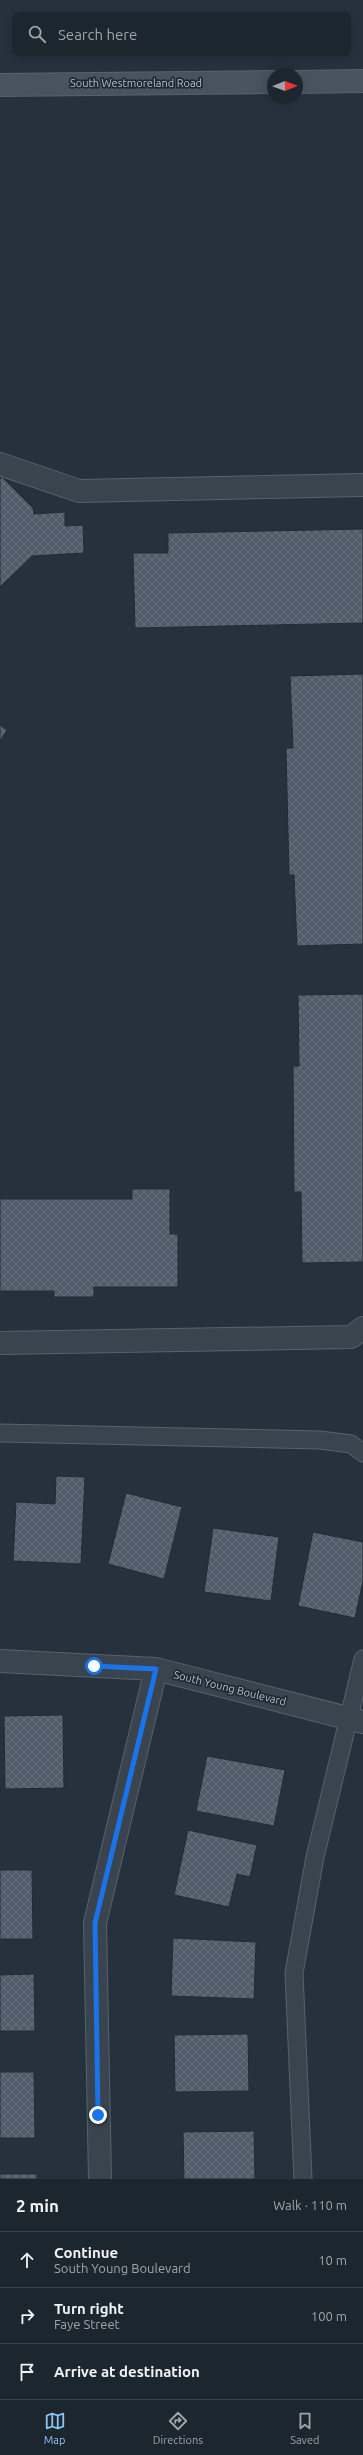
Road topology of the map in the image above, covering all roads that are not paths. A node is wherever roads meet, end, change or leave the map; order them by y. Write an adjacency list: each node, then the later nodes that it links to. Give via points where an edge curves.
1 (363, 81): 3 (main road)
2 (267, 82): 4 (main road, South Westmoreland Road)
3 (303, 82)
4 (0, 85)
5 (0, 464): 6 (street, via 79,490)
6 (363, 485)
7 (363, 1328): 8 (street, via 351,1337)
8 (0, 1344)
9 (0, 1433): 10 (lane, via 320,1440 351,1444)
10 (363, 1453)
11 (363, 1659): 14 (lane)
12 (0, 1661): 13 (street, South Young Boulevard)
13 (156, 1669): 14 (street, South Young Boulevard); 15 (street, via 95,1923)
14 (356, 1720): 16 (lane, via 315,1857 294,1973)
15 (100, 2179)
16 (302, 2179)

